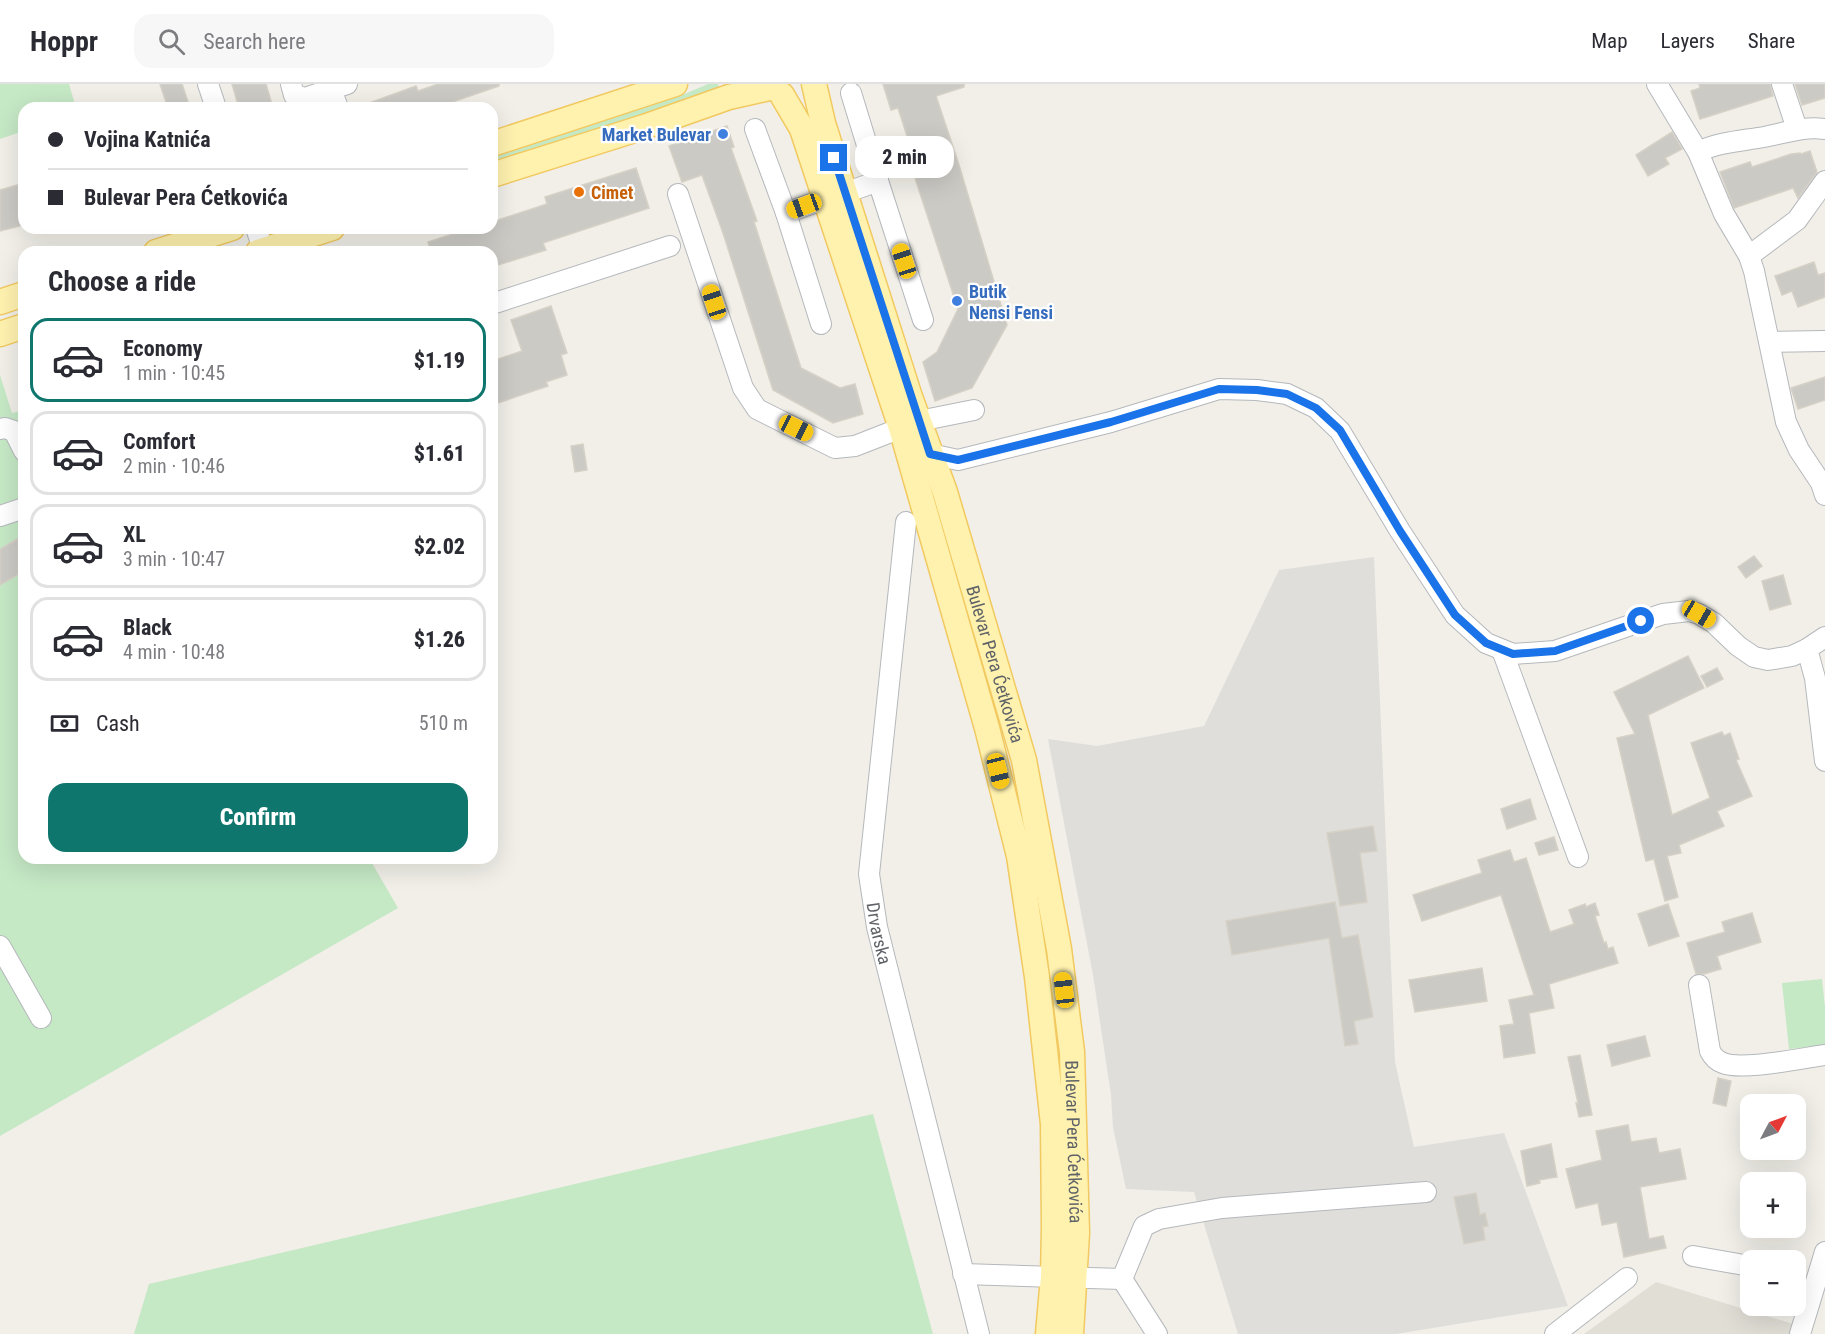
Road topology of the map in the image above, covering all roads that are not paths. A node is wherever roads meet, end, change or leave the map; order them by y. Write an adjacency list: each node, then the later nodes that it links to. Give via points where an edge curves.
1 (208, 84): 10 (street)
2 (675, 84): 15 (main road)
3 (813, 84): 7 (main road, via 800,94); 21 (main road, Bulevar Pera Ćetkovića)
4 (1657, 84): 16 (street)
5 (1782, 84): 13 (street)
6 (339, 87): 8 (street); 11 (street)
7 (772, 89): 17 (main road, via 729,97); 21 (main road, Bulevar Pera Ćetkovića, via 801,129)
8 (298, 91)
9 (851, 93): 18 (street)
10 (214, 102)
11 (338, 102)
12 (755, 129): 22 (street)
13 (1797, 129): 14 (street); 16 (street)
14 (1825, 129)
15 (498, 142)
16 (1698, 152): 28 (street, via 1725,214)
17 (498, 173)
18 (878, 181): 21 (street); 32 (street)
19 (1825, 181): 28 (street, via 1797,220)
20 (678, 194): 39 (street, via 743,388 757,409 835,448 855,446)
21 (835, 196): 22 (street); 39 (main road, Bulevar Pera Ćetkovića)
22 (786, 213): 33 (street)
23 (213, 234): 25 (main road)
24 (308, 234): 26 (main road)
25 (175, 246)
26 (260, 246)
27 (670, 246): 31 (street)
28 (1749, 256): 37 (street)
29 (18, 296): 30 (main road)
30 (0, 302)
31 (498, 302)
32 (923, 320)
33 (821, 324)
34 (18, 328): 35 (main road)
35 (0, 334)
36 (1825, 341): 37 (street)
37 (1770, 342): 43 (street, via 1789,429)
38 (974, 410): 39 (street)
39 (910, 425): 42 (main road, Bulevar Pera Ćetkovića); 61 (main road, Bulevar Pera Ćetkovića, via 1019,856 1053,1124)
40 (0, 429): 41 (street, via 14,431)
41 (18, 439)
42 (930, 454): 48 (street, via 958,460 1111,422 1219,389 1287,394 1316,408 1340,430 1455,615 1486,643); 61 (main road, Bulevar Pera Ćetkovića, via 945,492 1024,760 1059,949 1072,1052 1077,1233)
43 (1824, 487)
44 (18, 510): 45 (street)
45 (0, 516)
46 (906, 522): 60 (street, Drvarska, via 870,888)
47 (1825, 637): 49 (street)
48 (1503, 650): 49 (street, via 1513,654 1555,651 1663,614 1689,611 1714,623 1754,657 1768,660); 51 (street)
49 (1807, 650): 50 (street, via 1815,678)
50 (1825, 761)
51 (1578, 857)
52 (0, 946): 54 (street)
53 (1699, 985): 55 (street, via 1713,1058 1743,1065)
54 (40, 1018)
55 (1825, 1055)
56 (1426, 1192): 63 (street, via 1222,1208 1159,1219 1144,1226)
57 (1825, 1252): 65 (street)
58 (1693, 1256): 59 (street)
59 (1740, 1264)
60 (963, 1274): 61 (street); 66 (street, Drvarska)
61 (1064, 1277): 63 (street); 67 (main road, Bulevar Pera Ćetkovića); 68 (main road, Bulevar Pera Ćetkovića)
62 (1627, 1278): 70 (street)
63 (1122, 1279): 69 (street)
64 (1806, 1306): 65 (street)
65 (1808, 1310): 71 (street)
66 (979, 1334)
67 (1048, 1334)
68 (1071, 1334)
69 (1157, 1334)
70 (1555, 1334)
71 (1800, 1334)

